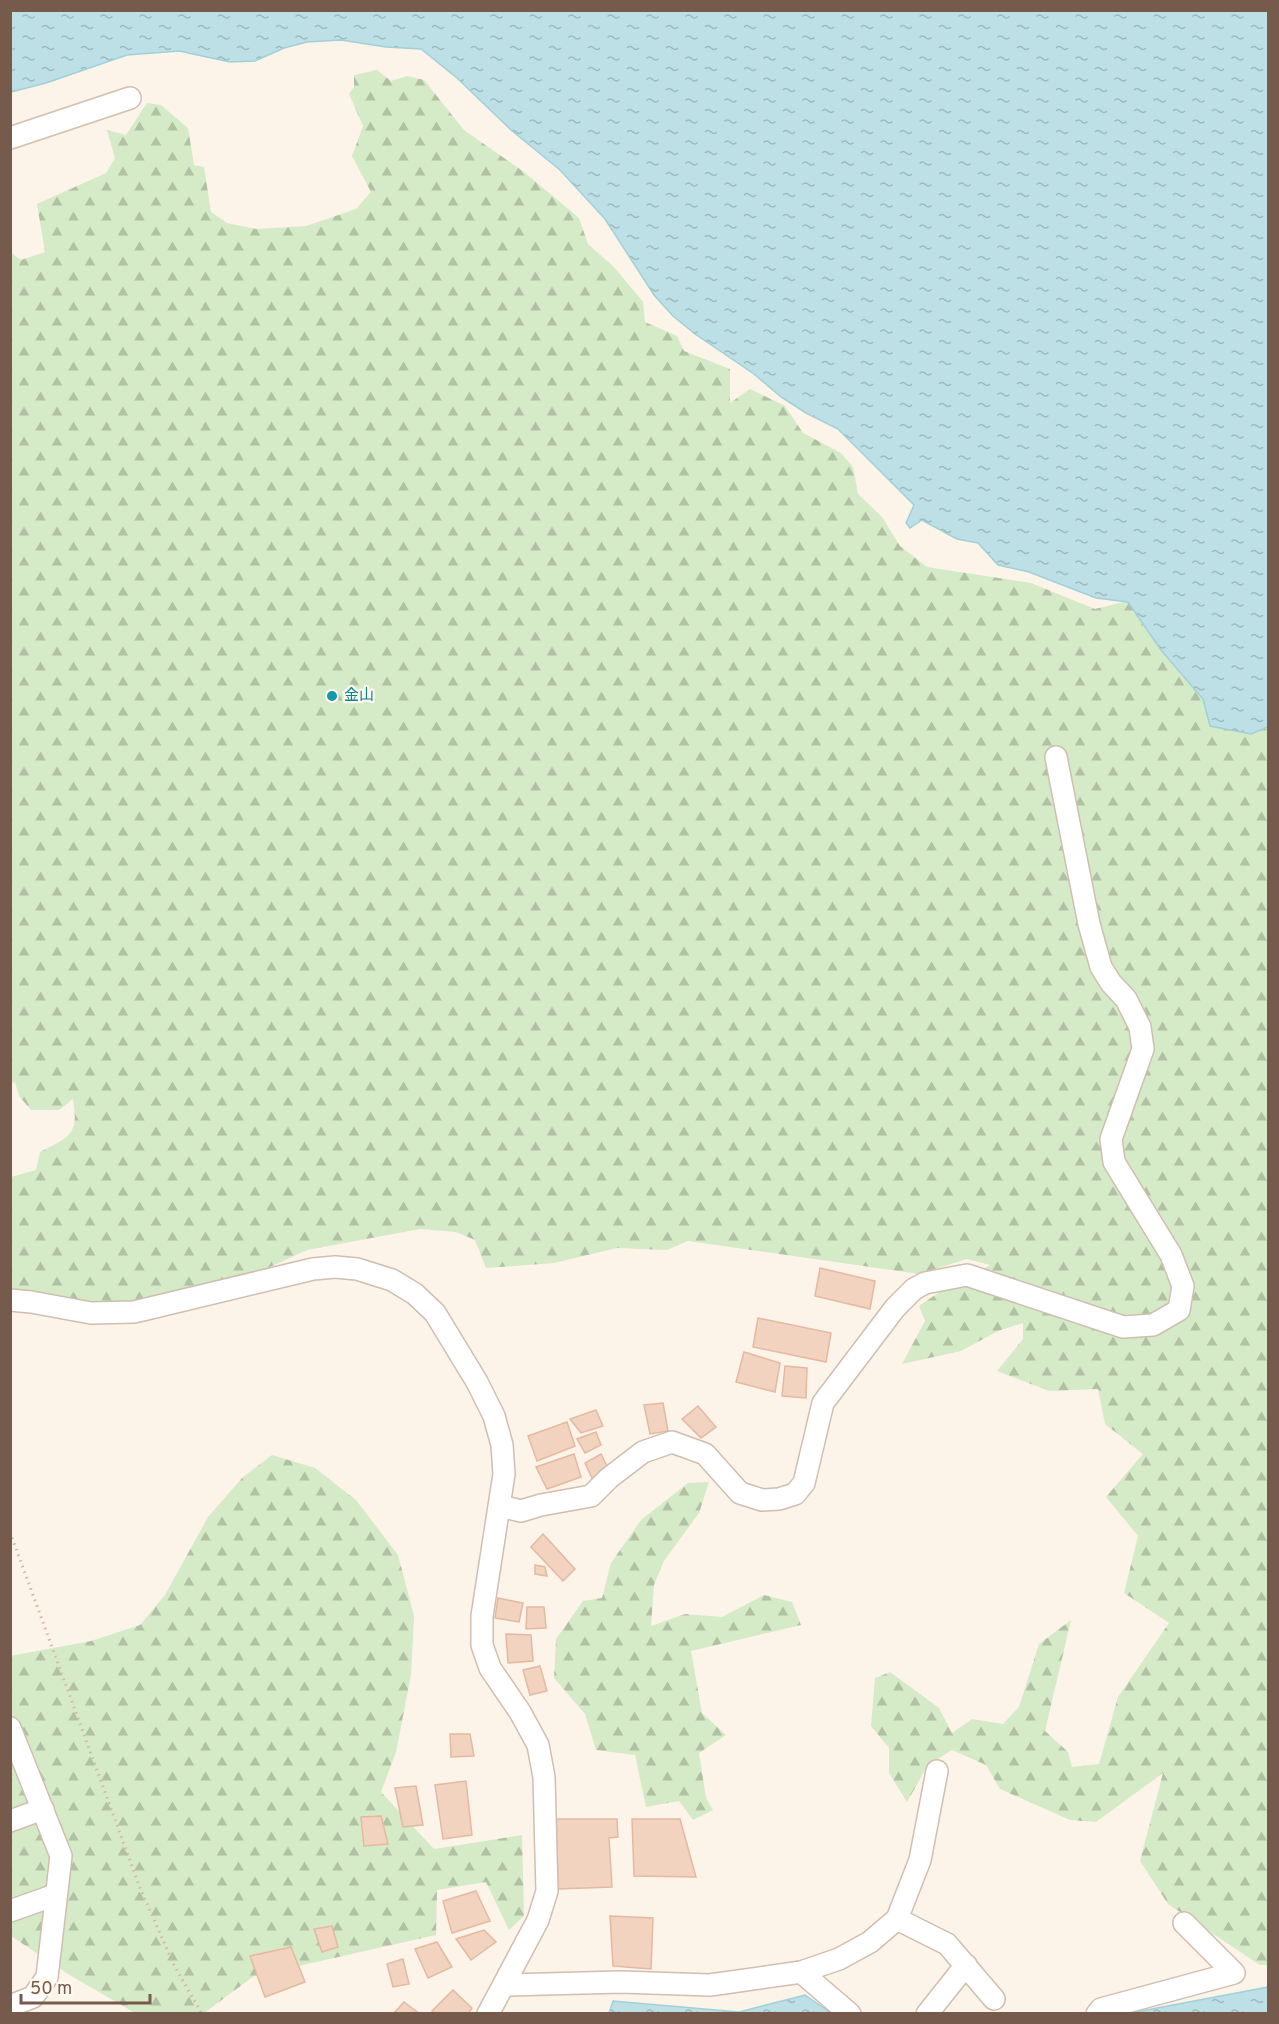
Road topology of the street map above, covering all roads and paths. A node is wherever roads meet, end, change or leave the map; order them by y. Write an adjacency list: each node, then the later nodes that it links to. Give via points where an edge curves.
1 (130, 98): 2 (street)
2 (10, 138)
3 (1056, 757): 5 (street, via 1101,967 1126,999 1140,1026 1143,1049 1111,1139 1114,1162 1171,1255 1184,1286 1179,1310 1153,1325 1123,1327 968,1275 925,1283 895,1308 823,1403 804,1483 795,1494 762,1500 740,1493 705,1454 672,1442 643,1452 591,1496 521,1511)
4 (10, 1300): 5 (street, via 91,1313 135,1312 313,1269 357,1269 392,1280 435,1313 494,1416 504,1474)
5 (500, 1506): 17 (street, via 482,1616 482,1645 490,1668 538,1745 544,1777 547,1891 538,1920)
6 (10, 1532): 20 (path, via 140,1888 174,1965)
7 (10, 1728): 9 (street)
8 (937, 1771): 13 (street, via 920,1860)
9 (43, 1809): 10 (street); 11 (street, via 61,1856)
10 (10, 1821)
11 (55, 1895): 12 (street); 19 (street, via 47,1977 33,1997)
12 (10, 1911)
13 (897, 1919): 15 (street, via 947,1944); 16 (street, via 870,1942 839,1959)
14 (1184, 1923): 24 (street, via 1234,1973)
15 (966, 1965): 18 (street); 23 (street)
16 (801, 1972): 17 (street, via 710,1985); 22 (street)
17 (504, 1985): 21 (street)
18 (994, 2000)
19 (10, 2006)
20 (202, 2013)
21 (488, 2013)
22 (850, 2013)
23 (927, 2013)
24 (1097, 2013)

